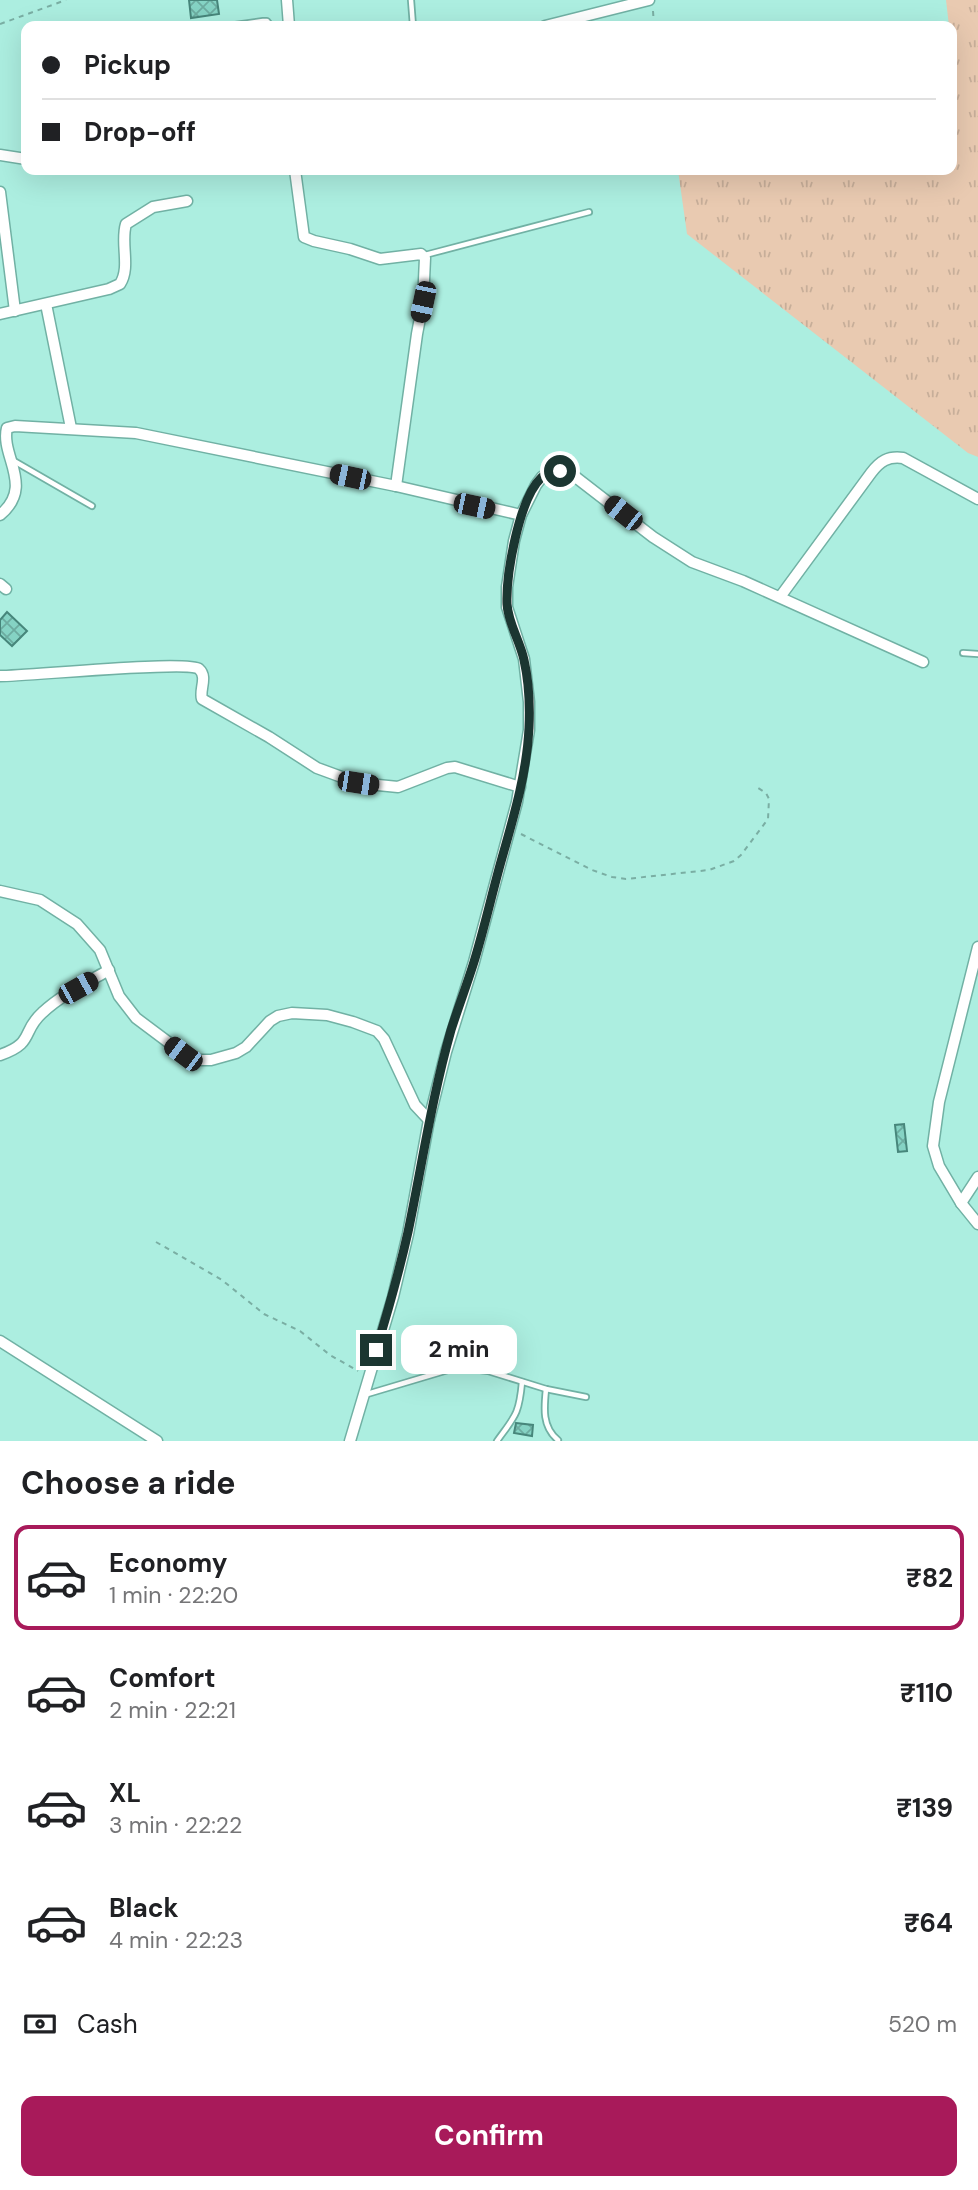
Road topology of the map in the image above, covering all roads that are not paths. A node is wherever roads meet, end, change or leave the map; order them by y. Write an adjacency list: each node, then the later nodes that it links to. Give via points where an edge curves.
1 (287, 0): 4 (street)
2 (411, 0): 5 (lane)
3 (650, 0): 6 (street)
4 (289, 21)
5 (413, 21)
6 (565, 21)
7 (0, 155): 8 (street)
8 (21, 158)
9 (296, 175): 13 (street, via 304,237 380,259)
10 (0, 191): 15 (street)
11 (187, 201): 14 (street, via 153,207 126,224 125,270 120,284)
12 (589, 212): 13 (lane)
13 (424, 255): 19 (street, via 423,302)
14 (46, 304): 15 (street); 17 (street)
15 (15, 311): 16 (street)
16 (0, 314)
17 (71, 428): 18 (street, via 7,428); 19 (street, via 136,433)
18 (10, 458): 21 (lane); 23 (street, via 14,489)
19 (396, 486): 22 (street)
20 (978, 499): 24 (street, via 902,458 886,459)
21 (92, 506)
22 (521, 516): 24 (street, via 542,477 551,471 569,472 675,552); 29 (street, via 507,587 507,607 524,659 529,702)
23 (1, 517)
24 (780, 597): 27 (street)
25 (962, 653): 26 (lane)
26 (978, 654)
27 (923, 662)
28 (0, 676): 29 (street, via 194,666 203,677 202,699 327,772 358,783 398,787 455,767)
29 (520, 787): 34 (street)
30 (0, 891): 32 (street, via 40,900 78,924 100,950)
31 (978, 947): 36 (street, via 933,1137 936,1160)
32 (109, 970): 33 (street, via 52,1004 36,1019 23,1044); 34 (street, via 122,1002 136,1018 197,1061 242,1050 263,1026 284,1014 327,1015 370,1028 384,1040 415,1105)
33 (0, 1055)
34 (429, 1120): 41 (street, via 393,1297)
35 (978, 1177): 36 (street)
36 (961, 1203): 37 (street)
37 (978, 1224)
38 (0, 1341): 44 (street)
39 (522, 1382): 40 (lane); 41 (lane, via 464,1368); 46 (lane, via 516,1417)
40 (545, 1389): 42 (lane); 43 (lane, via 545,1420)
41 (363, 1396): 45 (street)
42 (586, 1396)
43 (558, 1440)
44 (157, 1441)
45 (350, 1441)
46 (497, 1441)

